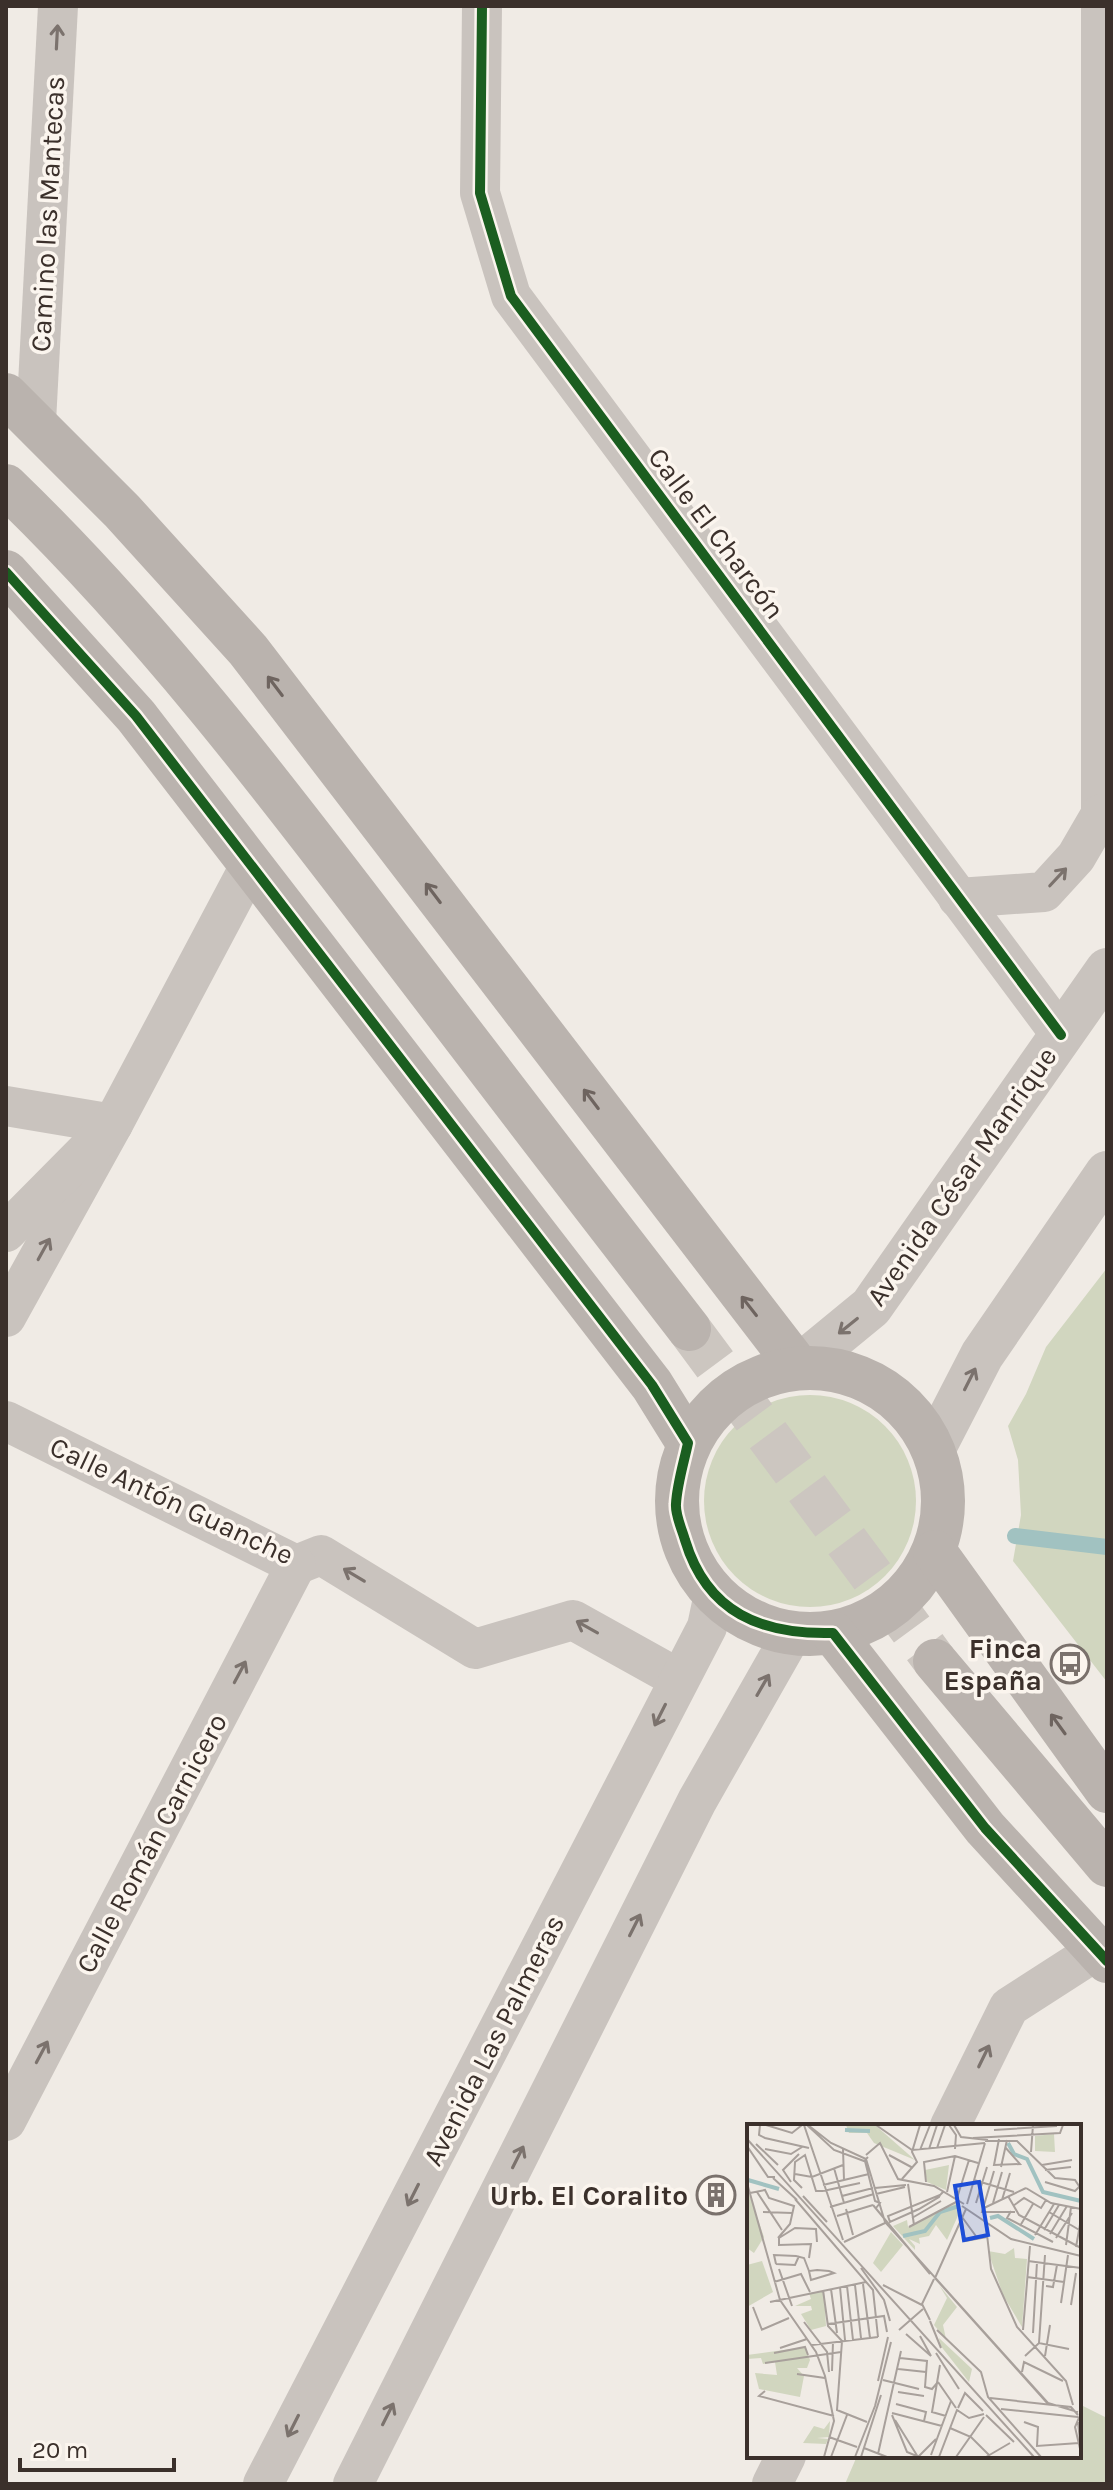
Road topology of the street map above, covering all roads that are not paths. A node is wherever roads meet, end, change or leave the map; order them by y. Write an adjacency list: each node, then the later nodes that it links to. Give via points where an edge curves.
1 (58, 6): 4 (street, Camino las Mantecas, one-way to 1)
2 (482, 6): 9 (street, Calle El Charcón, via 480,193 511,296)
3 (1101, 6): 7 (street)
4 (21, 409): 18 (main road, one-way to 4, via 248,650)
5 (6, 486): 17 (main road, via 147,631 248,754)
6 (6, 572): 8 (main road, via 136,716)
7 (1104, 817): 9 (street, one-way to 7, via 1044,892)
8 (251, 864): 13 (street); 20 (main road, via 652,1385)
9 (958, 898): 11 (street, Calle El Charcón)
10 (1107, 970): 11 (street, Avenida César Manrique)
11 (1061, 1035): 18 (street, Avenida César Manrique, one-way to 18, via 871,1307)
12 (6, 1106): 13 (street)
13 (113, 1124): 15 (street); 16 (street, one-way to 13)
14 (1107, 1173): 21 (street, one-way to 14, via 982,1355)
15 (6, 1232)
16 (6, 1317)
17 (689, 1329)
18 (798, 1367): 20 (main road, via 756,1378 709,1412); 21 (main road, via 841,1370 888,1392)
19 (6, 1421): 23 (street, Calle Antón Guanche)
20 (688, 1443): 24 (main road, via 675,1506 694,1569)
21 (934, 1448): 22 (main road, via 945,1503)
22 (935, 1552): 25 (main road, via 915,1585 875,1619); 28 (main road, one-way to 22)
23 (296, 1565): 27 (street, Calle Antón Guanche, one-way to 23, via 573,1620 475,1649 321,1555); 31 (street, Calle Román Carnicero, one-way to 23)
24 (714, 1594): 25 (main road, via 747,1619); 27 (street, Avenida Las Palmeras, via 707,1627)
25 (813, 1633): 30 (main road); 35 (street, one-way to 25, via 697,1801)
26 (935, 1661): 29 (main road)
27 (679, 1679): 34 (street, Avenida Las Palmeras, one-way to 34)
28 (1106, 1789)
29 (1107, 1865)
30 (1102, 1956): 32 (street, one-way to 30, via 1009,2007)
31 (6, 2121)
32 (951, 2124)
33 (785, 2458): 36 (street)
34 (263, 2484)
35 (353, 2484)
36 (772, 2484)

